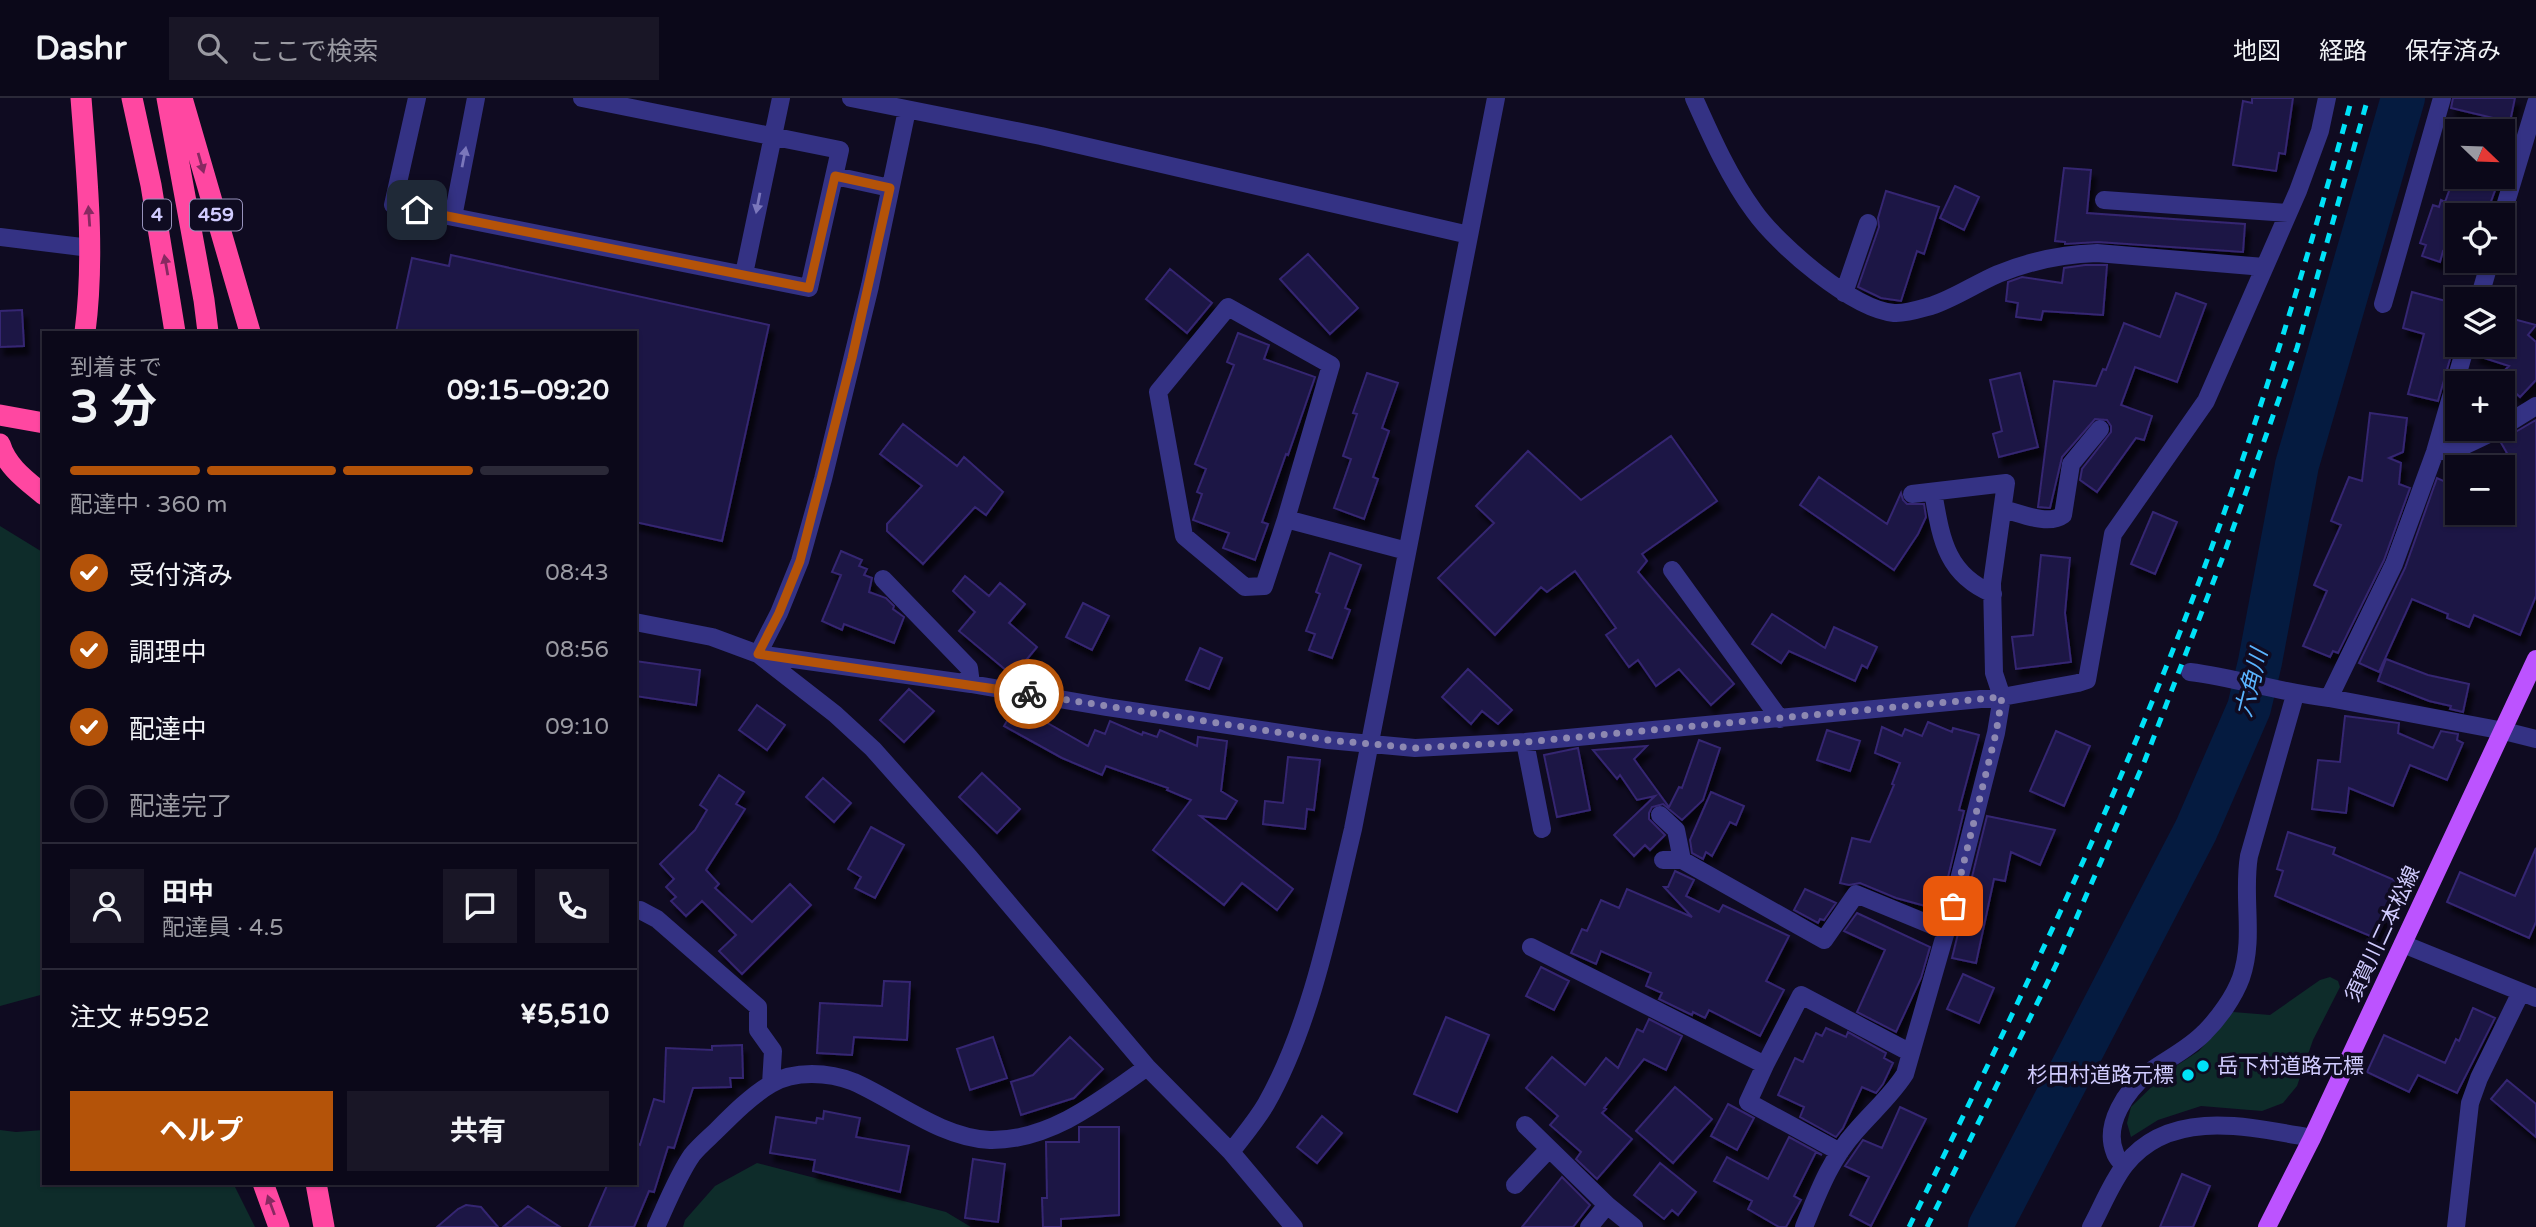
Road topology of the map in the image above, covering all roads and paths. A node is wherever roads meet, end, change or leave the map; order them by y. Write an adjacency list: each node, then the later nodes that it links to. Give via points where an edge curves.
1 (81, 98): 26 (highway, one-way to 1)
2 (132, 98): 32 (highway, 4, one-way to 2)
3 (167, 98): 33 (highway, 4)
4 (182, 98): 34 (highway, 459, one-way to 34)
5 (417, 98): 22 (street, via 393,205)
6 (476, 98): 22 (street, one-way to 6)
7 (582, 98): 16 (street)
8 (781, 98): 16 (street)
9 (851, 98): 15 (street)
10 (1496, 98): 24 (street)
11 (1694, 98): 29 (street, via 1754,211 1806,264)
12 (2327, 98): 21 (street, via 2320,131)
13 (2442, 98): 30 (street)
14 (2536, 103): 20 (street)
15 (907, 110): 18 (street); 24 (street, via 1041,136)
16 (772, 136): 17 (street, via 841,150); 28 (street, one-way to 28)
17 (835, 176): 18 (street); 28 (street, via 809,288)
18 (890, 188): 54 (street, via 864,312 800,561)
19 (2104, 200): 21 (street)
20 (2506, 203)
21 (2288, 213): 27 (street)
22 (453, 217): 28 (street)
23 (1868, 223): 29 (street)
24 (1469, 235): 49 (street)
25 (0, 237): 26 (street)
26 (90, 248): 31 (highway)
27 (2264, 267): 29 (street, via 2071,253 2009,270 1912,311 1877,309); 59 (street, via 2206,401 2113,534 2087,680)
28 (744, 274)
29 (1844, 293)
30 (2383, 304)
31 (85, 331)
32 (175, 331)
33 (208, 331)
34 (250, 331)
35 (2463, 357): 43 (street)
36 (2536, 406): 38 (street)
37 (0, 415): 39 (highway)
38 (2515, 419)
39 (42, 423)
40 (2100, 429): 47 (street, via 2071,464 2063,515 2048,520)
41 (2474, 441): 43 (street)
42 (0, 444): 45 (highway, via 16,471)
43 (2435, 452): 60 (street, via 2393,564)
44 (1933, 492): 46 (street); 47 (street, via 2006,482); 52 (street, via 1942,543 1952,561 1976,587)
45 (42, 493)
46 (1912, 495)
47 (2003, 509): 52 (street)
48 (1286, 519): 48 (street, via 1331,365 1228,307 1158,392 1184,536 1245,587 1264,586); 49 (street)
49 (1408, 551): 65 (street)
50 (1671, 570): 61 (street)
51 (883, 579): 57 (street, via 968,668)
52 (1993, 594): 59 (street, via 1994,673)
53 (637, 622): 54 (street, via 712,638)
54 (758, 654): 57 (street); 75 (street, via 873,749)
55 (2536, 659): 62 (main road, 須賀川二本松線)
56 (2190, 672): 58 (street)
57 (971, 684): 65 (street)
58 (2290, 693): 60 (street); 82 (street, via 2245,877 2249,936 2240,980 2204,1033 2147,1074 2119,1108 2112,1135 2114,1152)
59 (2002, 697): 61 (street); 69 (street)
60 (2329, 698): 62 (street)
61 (1780, 719): 64 (street)
62 (2504, 730): 63 (street); 70 (main road, 須賀川二本松線)
63 (2536, 739)
64 (1525, 742): 65 (street, via 1415,748); 67 (street)
65 (1369, 745): 80 (street, via 1331,920 1306,1005 1286,1063 1265,1104)
66 (1660, 815): 69 (street, via 1676,830 1672,860 1824,940 1856,894)
67 (1542, 829)
68 (649, 915): 76 (street, via 758,1007 758,1030 773,1051)
69 (1946, 931): 73 (street)
70 (2403, 944): 72 (street); 78 (main road, 須賀川二本松線)
71 (1531, 947): 74 (street)
72 (2528, 995): 96 (street, via 2479,1078 2470,1103)
73 (1912, 1053): 74 (street, via 1801,995); 81 (street, via 1896,1087)
74 (1765, 1065): 81 (street, via 1748,1102)
75 (1147, 1067): 76 (street, via 1089,1109 1053,1126 990,1140 934,1124 840,1077 807,1074); 80 (street)
76 (771, 1084): 89 (street, via 692,1156)
77 (1525, 1125): 79 (street)
78 (2312, 1138): 82 (street, via 2221,1125 2186,1128 2156,1139); 95 (main road, 須賀川二本松線)
79 (1549, 1149): 84 (street); 86 (street)
80 (1231, 1152): 90 (street)
81 (1840, 1152): 93 (street)
82 (2124, 1166): 94 (street)
83 (264, 1185): 87 (highway, one-way to 83)
84 (1515, 1185)
85 (318, 1188): 88 (highway)
86 (1606, 1205): 91 (street); 92 (street)
87 (279, 1227)
88 (324, 1227)
89 (656, 1227)
90 (1294, 1227)
91 (1589, 1227)
92 (1634, 1227)
93 (1804, 1227)
94 (2091, 1227)
95 (2267, 1227)
96 (2456, 1227)

